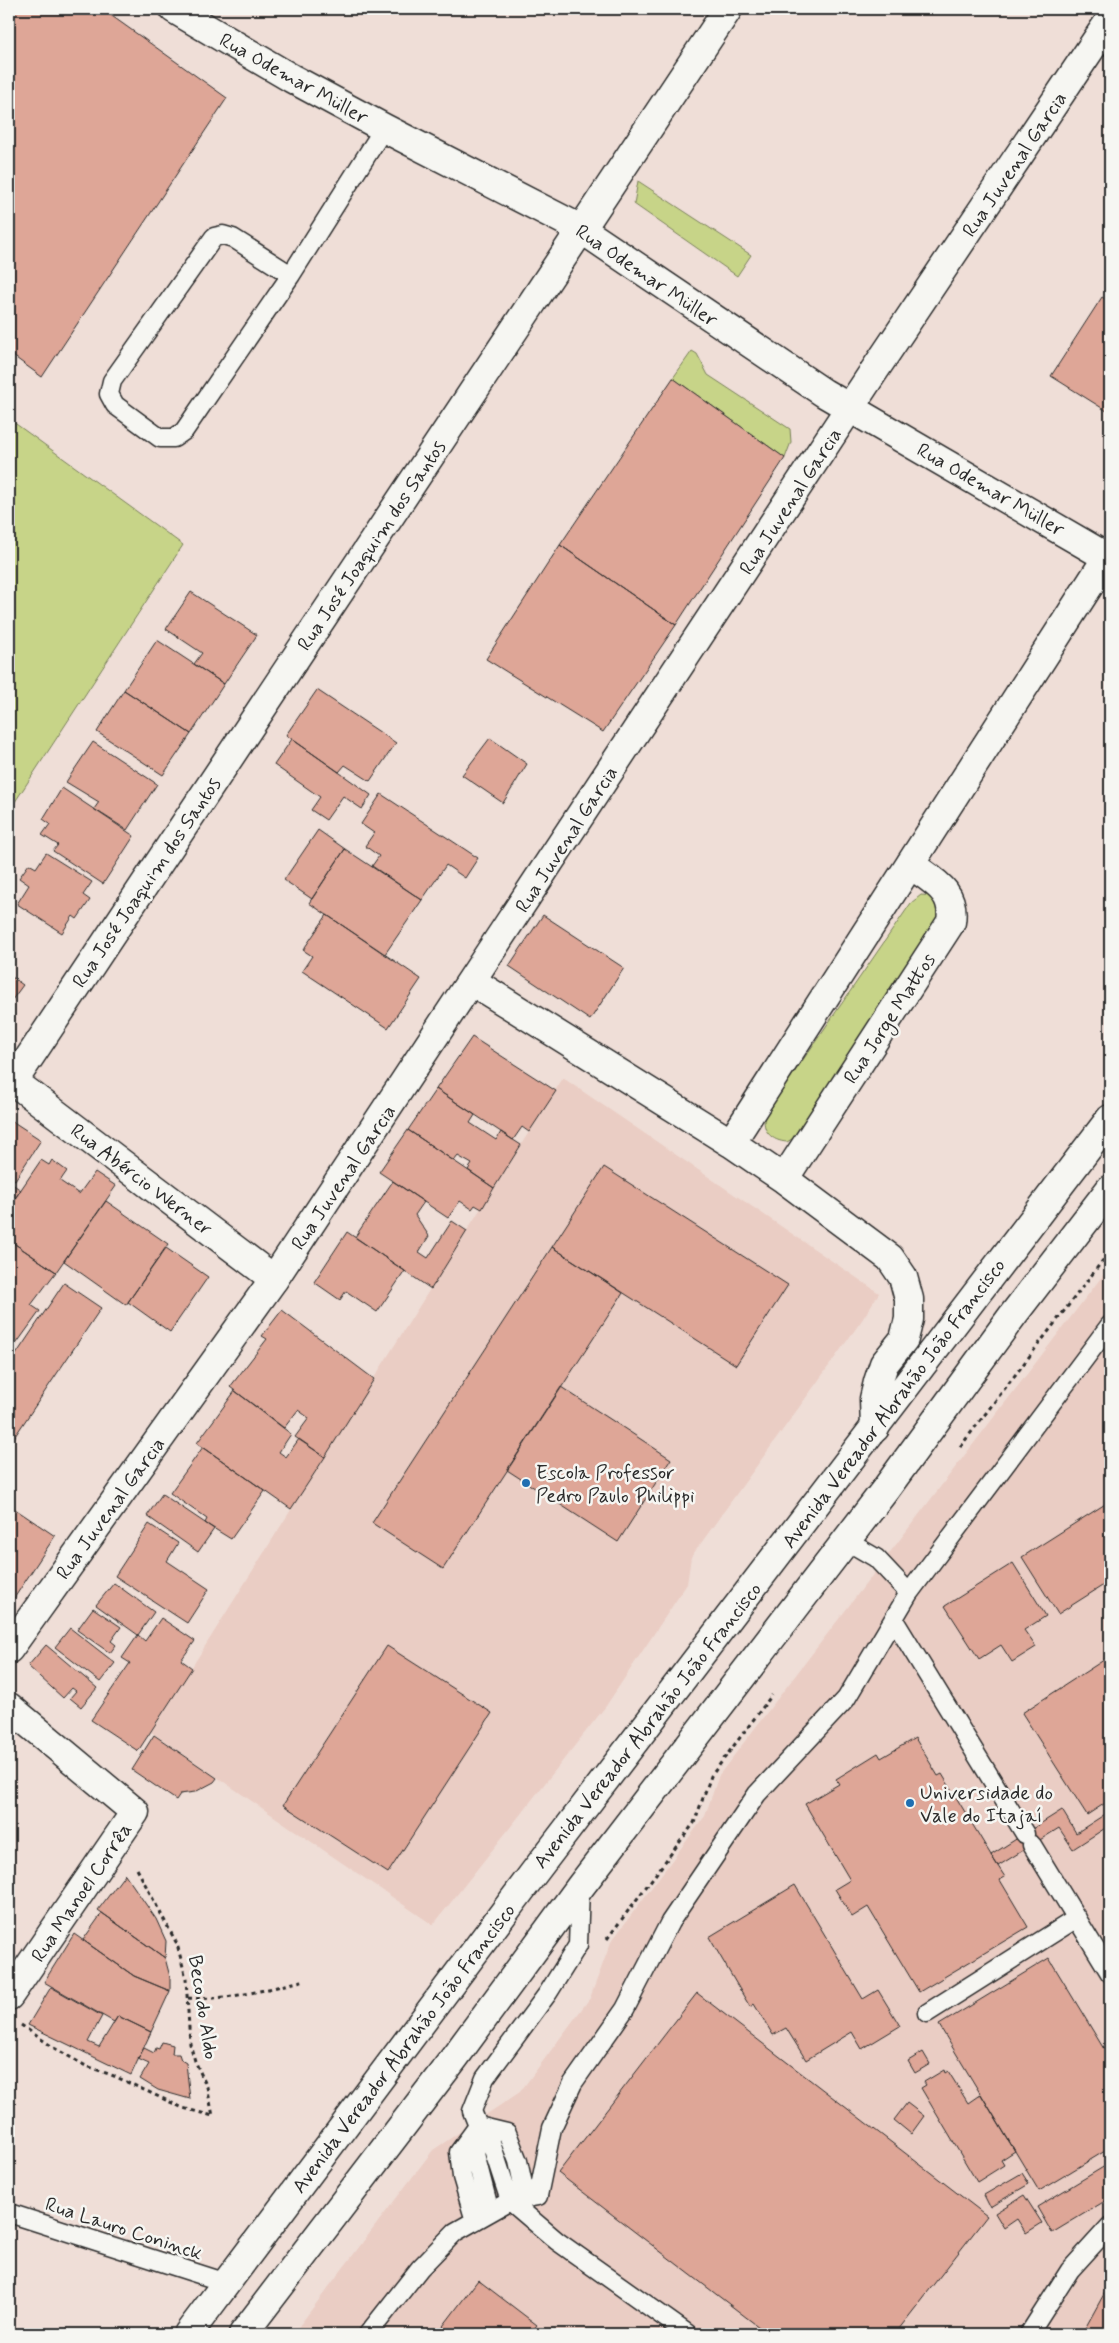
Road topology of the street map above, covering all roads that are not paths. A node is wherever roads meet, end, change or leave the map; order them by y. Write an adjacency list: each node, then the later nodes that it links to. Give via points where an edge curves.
1 (174, 9): 4 (main road, Rua Odemar Müller)
2 (728, 9): 5 (main road, Rua José Joaquim dos Santos)
3 (1110, 20): 7 (main road, Rua Juvenal Garcia)
4 (384, 128): 5 (main road, Rua Odemar Müller); 6 (lane)
5 (582, 229): 7 (main road, Rua Odemar Müller); 11 (main road, Rua José Joaquim dos Santos)
6 (290, 275): 6 (lane, via 233,238 214,237 112,381 109,394 115,405 160,438 174,438 184,431)
7 (851, 409): 8 (main road, Rua Odemar Müller); 10 (main road, Rua Juvenal Garcia)
8 (1109, 556): 9 (main road)
9 (910, 864): 13 (main road); 14 (main road, Rua Jorge Mattos, via 947,893 953,908 951,922)
10 (473, 982): 13 (main road); 16 (main road, Rua Juvenal Garcia)
11 (11, 1080): 16 (main road, Rua Abércio Werner)
12 (1110, 1119): 18 (main road, Avenida Vereador Abrahão João Francisco)
13 (731, 1143): 14 (main road)
14 (784, 1179): 18 (main road, via 890,1258 903,1277 909,1299 909,1319 904,1339 884,1364 878,1382 874,1399)
15 (1110, 1189): 19 (main road)
16 (274, 1279): 22 (main road, Rua Juvenal Garcia)
17 (1110, 1325): 20 (lane)
18 (875, 1428): 35 (main road, Avenida Vereador Abrahão João Francisco, via 533,1874)
19 (845, 1540): 20 (lane, via 876,1558); 24 (main road)
20 (909, 1593): 21 (lane)
21 (894, 1620): 25 (lane); 30 (lane, via 846,1699 757,1794 670,1922 625,2009 573,2083 552,2128 538,2196)
22 (9, 1649)
23 (9, 1706): 27 (main road, Rua Manoel Corrêa, via 135,1812)
24 (580, 1887): 29 (lane, via 578,1945 548,1993 485,2078 472,2111); 37 (main road, via 455,2057)
25 (1077, 1918): 26 (lane); 28 (lane)
26 (1110, 1972)
27 (12, 2009)
28 (927, 2013)
29 (478, 2126): 30 (lane, via 491,2143); 31 (lane, via 475,2154); 33 (lane, via 458,2152)
30 (518, 2200): 31 (lane); 39 (lane, via 557,2241)
31 (490, 2212): 33 (lane)
32 (9, 2213): 35 (lane, Rua Lauro Coninck)
33 (475, 2221): 38 (lane, via 455,2232 420,2268)
34 (1110, 2226): 40 (lane, via 1070,2270)
35 (227, 2283): 36 (main road, Avenida Vereador Abrahão João Francisco)
36 (188, 2334)
37 (243, 2334)
38 (368, 2334)
39 (688, 2334)
40 (1029, 2334)

